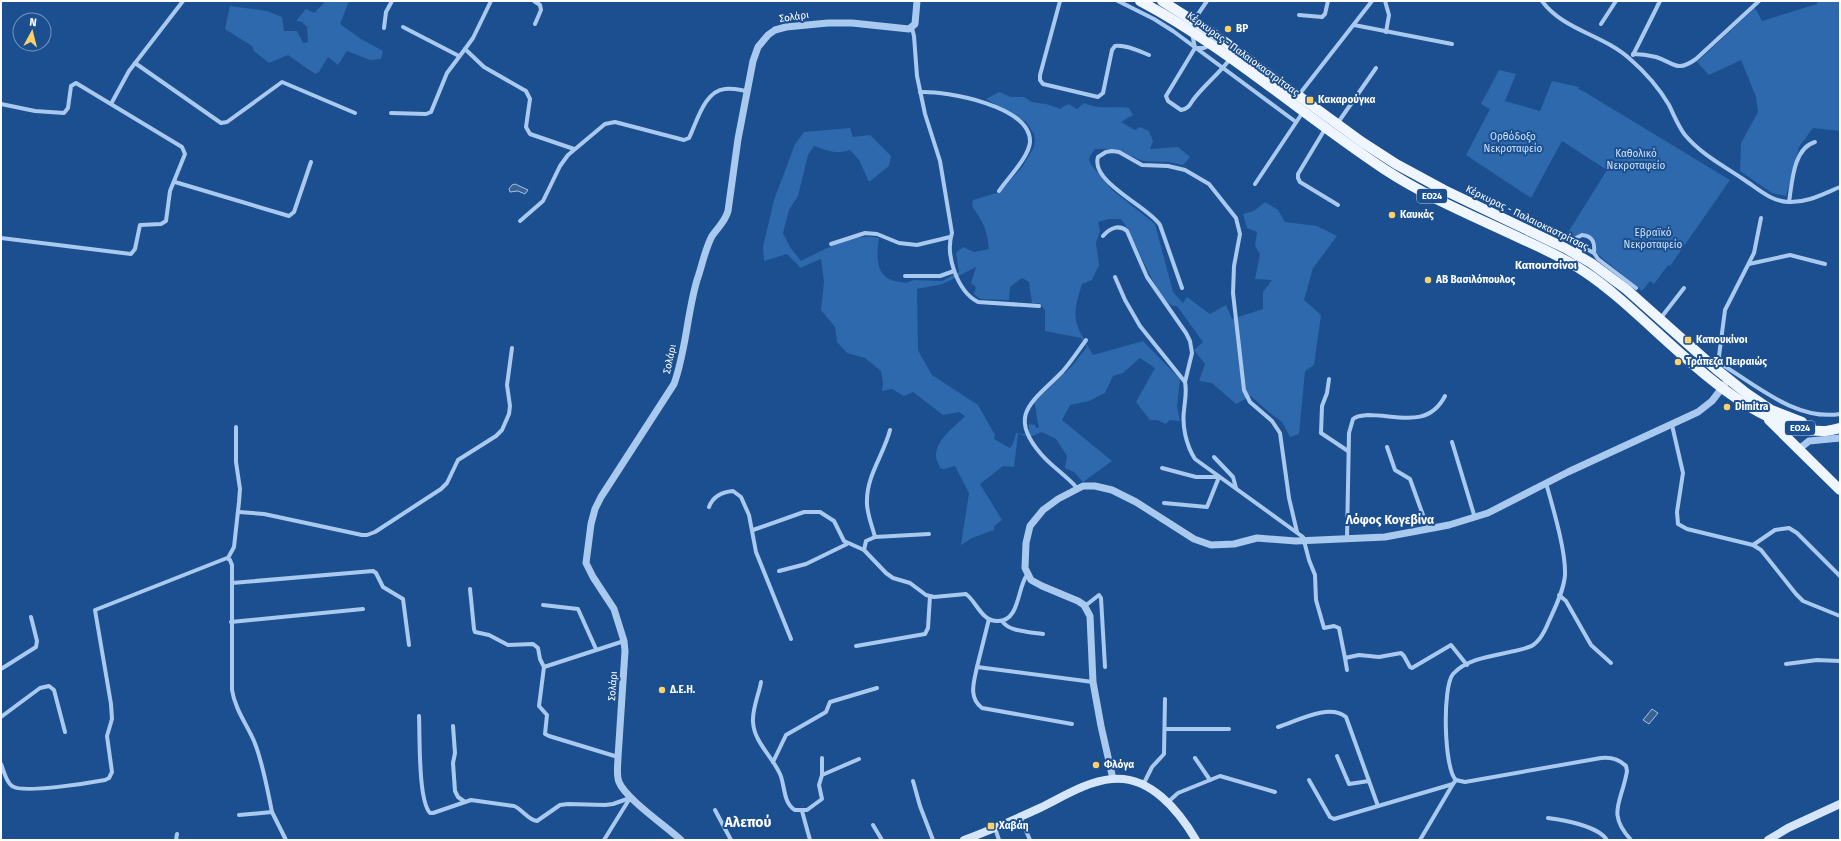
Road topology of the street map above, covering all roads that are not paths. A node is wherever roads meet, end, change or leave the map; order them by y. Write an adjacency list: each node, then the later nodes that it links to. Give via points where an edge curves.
1 (182, 1): 37 (street)
2 (392, 1): 24 (street, via 386,12)
3 (491, 1): 31 (street)
4 (534, 1): 20 (street, via 541,8)
5 (917, 1): 25 (street, via 915,24)
6 (1060, 1): 34 (street, via 1040,75 1043,84 1098,97 1103,93 1115,46 1138,50)
7 (1118, 1): 17 (street)
8 (1162, 1): 19 (main road, Κέρκυρας - Παλαιοκαστρίτσας / ΕΟ24)
9 (1207, 1): 19 (street)
10 (1328, 1): 18 (street, via 1322,17)
11 (1372, 1): 22 (street)
12 (1385, 1): 27 (street, via 1388,15)
13 (1542, 1): 36 (street, via 1561,20 1613,46)
14 (1616, 1): 21 (street)
15 (1759, 1): 32 (street, via 1696,59 1685,66 1676,67 1656,57)
16 (1659, 2): 32 (street)
17 (1141, 5): 26 (main road, Κέρκυρας - Παλαιοκαστρίτσας / ΕΟ24); 30 (street)
18 (1300, 15)
19 (1194, 21): 42 (main road, Κέρκυρας - Παλαιοκαστρίτσας / ΕΟ24)
20 (535, 24)
21 (1601, 24)
22 (1354, 25): 27 (street); 42 (street)
23 (403, 27): 33 (street)
24 (384, 28)
25 (912, 28): 40 (street, Σολάρι, via 902,30 828,23 775,30 756,50); 41 (street)
26 (1192, 32): 29 (main road, Κέρκυρας - Παλαιοκαστρίτσας / ΕΟ24); 30 (street)
27 (1386, 32): 28 (street)
28 (1452, 44)
29 (1211, 45): 30 (street); 35 (main road, Κέρκυρας - Παλαιοκαστρίτσας / ΕΟ24)
30 (1195, 48): 39 (street); 39 (street, via 1166,94 1168,101 1180,109 1186,109 1202,88)
31 (465, 49): 33 (street); 52 (street, via 484,67 526,91 530,99 526,126 530,134)
32 (1633, 54): 36 (street)
33 (459, 56): 47 (street, via 447,73 430,113)
34 (1149, 56)
35 (1230, 59): 39 (street); 45 (main road, Κέρκυρας - Παλαιοκαστρίτσας / ΕΟ24)
36 (1631, 59): 58 (street, via 1657,86 1684,134 1705,155 1772,198)
37 (135, 64): 44 (street); 46 (street, via 221,123 227,122 282,82)
38 (1376, 68): 49 (street)
39 (1223, 69): 48 (street)
40 (747, 91): 52 (street, via 725,89 713,94 703,107 689,138 684,140 610,122); 136 (street, Σολάρι, via 728,211 724,223 711,237 697,282 687,320 678,373 674,384 601,497 591,524 586,563 614,609)
41 (920, 92): 57 (street, via 948,94 984,103 1008,114 1024,126 1029,136 1029,148); 63 (street, via 928,126 939,156 952,233)
42 (1298, 96): 49 (main road, Κέρκυρας - Παλαιοκαστρίτσας / ΕΟ24)
43 (1, 104): 44 (street, via 35,111 64,113 68,108 71,86 76,83)
44 (111, 104): 54 (street, via 183,148 185,156)
45 (1303, 112): 48 (street); 50 (main road, Κέρκυρας - Παλαιοκαστρίτσας / ΕΟ24)
46 (354, 113)
47 (391, 113)
48 (1296, 122): 55 (street)
49 (1337, 124): 66 (main road, Κέρκυρας - Παλαιοκαστρίτσας / ΕΟ24, via 1417,176)
50 (1326, 128): 59 (street, via 1298,178 1300,182); 85 (main road, Κέρκυρας - Παλαιοκαστρίτσας / ΕΟ24, via 1366,158 1413,186 1585,272 1620,298)
51 (1815, 142): 58 (street, via 1801,152 1796,164)
52 (574, 149): 61 (street, via 564,160 543,201)
53 (311, 162): 54 (street, via 294,212 289,216)
54 (174, 182): 64 (street, via 168,200 166,221 161,224 140,225 135,249 131,254)
55 (1255, 184)
56 (1840, 187): 58 (street, via 1808,200)
57 (999, 191)
58 (1789, 202)
59 (1338, 205)
60 (1762, 218): 68 (street)
61 (520, 221)
62 (1103, 236): 84 (street, via 1117,227 1127,232 1147,277 1186,333 1192,353)
63 (950, 237): 65 (street, via 917,245 899,243 877,234 865,233); 70 (street)
64 (1, 238)
65 (831, 244)
66 (1580, 251): 67 (street); 67 (street, via 1570,240 1582,235 1590,237 1594,243); 73 (main road, Κέρκυρας - Παλαιοκαστρίτσας / ΕΟ24)
67 (1594, 253): 73 (street)
68 (1749, 264): 69 (street, via 1790,255); 81 (street, via 1725,310)
69 (1825, 264)
70 (954, 271): 71 (street, via 940,276); 77 (street, via 962,286 978,302)
71 (905, 276)
72 (1115, 277): 84 (street, via 1140,326)
73 (1619, 280): 75 (street); 78 (main road, Κέρκυρας - Παλαιοκαστρίτσας / ΕΟ24)
74 (1182, 288): 110 (street, via 1160,225 1151,214 1131,202 1107,180 1097,161 1102,153 1119,152 1142,166 1168,166 1193,174 1209,184 1236,218 1240,234 1234,266 1233,293 1243,385 1250,402 1280,433 1289,498)
75 (1636, 288)
76 (1684, 288): 78 (street)
77 (1038, 306)
78 (1660, 320): 81 (main road, Κέρκυρας - Παλαιοκαστρίτσας / ΕΟ24)
79 (1086, 340): 101 (street, via 1065,369 1031,402 1026,422 1027,436 1041,454)
80 (512, 348): 106 (street, via 508,385 509,414 500,434 458,460 447,483 441,489 375,532 367,535 264,514)
81 (1719, 367): 83 (main road, Κέρκυρας - Παλαιοκαστρίτσας / ΕΟ24); 87 (street, via 1797,408 1820,415)
82 (1329, 379): 96 (street, via 1322,406 1321,433)
83 (1728, 379): 85 (street); 92 (main road, Κέρκυρας - Παλαιοκαστρίτσας / ΕΟ24, via 1761,404 1783,416)
84 (1185, 382): 99 (street, via 1187,390 1184,424 1191,453)
85 (1722, 388): 88 (main road, Κέρκυρας - Παλαιοκαστρίτσας / ΕΟ24); 89 (street, via 1703,409)
86 (1445, 396): 96 (street, via 1432,412 1415,418 1376,415 1356,417 1350,428)
87 (1840, 414)
88 (1763, 415): 92 (main road, Κέρκυρας - Παλαιοκαστρίτσας / ΕΟ24, via 1812,431); 95 (main road)
89 (1672, 426): 100 (street); 116 (street, via 1683,473 1677,512 1678,524 1687,529)
90 (236, 427): 106 (street)
91 (890, 430): 112 (street, via 870,482 867,498)
92 (1839, 431): 95 (street, via 1809,441)
93 (1452, 442): 107 (street)
94 (1387, 447): 108 (street, via 1395,470 1410,479)
95 (1799, 449): 103 (main road)
96 (1348, 451): 113 (street)
97 (1214, 458): 102 (street, via 1233,477)
98 (1162, 468): 99 (street, via 1196,477)
99 (1219, 477): 102 (street); 104 (street, via 1207,507)
100 (1546, 483): 107 (street); 125 (street, via 1564,565 1565,576)
101 (1077, 488): 114 (street, via 1095,486 1118,492 1194,539 1211,545 1234,544 1257,538); 120 (street, via 1051,503 1032,522 1024,557)
102 (1236, 488): 110 (street)
103 (1840, 490)
104 (1164, 503)
105 (708, 507): 109 (street, via 712,498 719,494 731,491 738,493)
106 (239, 512): 118 (street, via 234,548)
107 (1475, 518): 108 (street)
108 (1428, 529): 113 (street, via 1385,537)
109 (753, 530): 115 (street, via 789,516 815,511 830,517); 135 (street, via 756,552)
110 (1297, 532): 114 (street)
111 (930, 534): 112 (street)
112 (875, 537): 117 (street, via 866,541)
113 (1347, 539): 114 (street)
114 (1304, 540): 140 (street, via 1316,575 1316,600 1320,617 1324,628 1339,628)
115 (847, 544): 117 (street); 119 (street, via 806,564)
116 (1753, 545): 121 (street, via 1775,530 1789,528); 129 (street, via 1761,550 1803,601)
117 (864, 550): 124 (street, via 888,575 910,583)
118 (228, 558): 122 (street, via 231,563); 168 (street, via 222,558 95,610 111,704 112,719 107,736 112,772 109,778 65,786 20,789 9,784)
119 (779, 571)
120 (1027, 575): 127 (street, via 1035,583 1073,598); 132 (street, via 1023,580 1014,611 1008,619)
121 (1840, 576)
122 (232, 583): 133 (street); 137 (street, via 373,571 383,587 403,599)
123 (470, 589): 145 (street, via 475,632 489,635 508,645 535,645)
124 (930, 596): 131 (street, via 966,594); 138 (street, via 928,628 925,634)
125 (1559, 596): 142 (street, via 1566,600 1591,644); 144 (street, via 1548,626 1534,645)
126 (543, 605): 139 (street, via 578,609)
127 (1085, 606): 147 (street, via 1099,595 1101,598); 151 (street, via 1091,623)
128 (363, 609): 133 (street)
129 (1840, 616)
130 (31, 617): 148 (street, via 36,647)
131 (989, 619): 132 (street); 146 (street)
132 (1002, 621): 134 (street, via 1010,628)
133 (232, 622): 185 (street, via 232,690 265,774)
134 (1043, 634)
135 (791, 639)
136 (624, 641): 139 (street); 163 (street, Σολάρι)
137 (409, 645)
138 (856, 646)
139 (596, 649): 145 (street)
140 (1345, 658): 144 (street, via 1360,655 1379,657 1401,653 1412,668 1451,645); 149 (street)
141 (1840, 661): 143 (street, via 1817,660)
142 (1611, 662)
143 (1786, 664)
144 (1466, 665): 175 (street, via 1450,678 1445,708 1446,740)
145 (544, 667): 163 (street, via 539,706 547,715 546,734)
146 (977, 667): 151 (street); 156 (street, via 972,694 982,708)
147 (1105, 668)
148 (1, 669)
149 (1347, 670)
150 (761, 682): 167 (street, via 753,723 764,750)
151 (1093, 682): 170 (street)
152 (877, 688): 167 (street, via 830,702 826,712 786,735)
153 (1165, 699): 159 (street)
154 (419, 716): 179 (street, via 422,789 428,810 433,813)
155 (1, 717): 161 (street, via 40,688 49,686 54,690)
156 (1072, 724)
157 (453, 726): 179 (street, via 456,753 453,763 455,791)
158 (1278, 727): 174 (street, via 1325,711 1341,713 1346,716)
159 (1165, 729): 160 (street); 176 (street, via 1164,754 1152,767)
160 (1229, 729)
161 (65, 732)
162 (1337, 756): 174 (street, via 1349,784)
163 (618, 757): 178 (street, Σολάρι, via 619,782)
164 (822, 758): 169 (street)
165 (1195, 758): 171 (street)
166 (859, 759): 169 (street)
167 (773, 762): 184 (street, via 780,774 790,805 795,810)
168 (1, 764)
169 (822, 775): 184 (street, via 819,785 822,800)
170 (1113, 779): 176 (main road); 187 (main road, via 1089,785)
171 (1210, 780): 177 (street, via 1224,776); 180 (street, via 1178,793)
172 (1309, 780): 182 (street, via 1332,818)
173 (913, 781): 200 (street)
174 (1369, 781): 182 (street)
175 (1454, 782): 182 (street); 204 (street); 206 (street, via 1601,758 1617,760 1626,766 1628,771 1617,810 1617,821)
176 (1143, 785): 180 (main road)
177 (1275, 792)
178 (630, 798): 179 (street, via 605,805 560,805 535,821 514,806 479,800); 195 (street); 196 (street, Σολάρι)
179 (465, 802)
180 (1168, 802): 192 (main road, via 1179,814)
181 (1840, 804): 207 (main road)
182 (1378, 806)
183 (715, 810): 197 (street)
184 (802, 811): 198 (street)
185 (272, 812): 186 (street); 194 (street)
186 (239, 815)
187 (1020, 817): 190 (main road); 203 (street)
188 (1548, 818): 205 (street, via 1565,820 1596,830)
189 (873, 825): 199 (street)
190 (995, 828): 201 (main road); 202 (street)
191 (177, 834): 193 (street)
192 (1194, 839)
193 (176, 840)
194 (286, 840)
195 (604, 840)
196 (681, 840)
197 (731, 840)
198 (810, 840)
199 (882, 840)
200 (933, 840)
201 (964, 840)
202 (999, 840)
203 (1030, 840)
204 (1420, 840)
205 (1607, 840)
206 (1631, 840)
207 (1768, 840)

